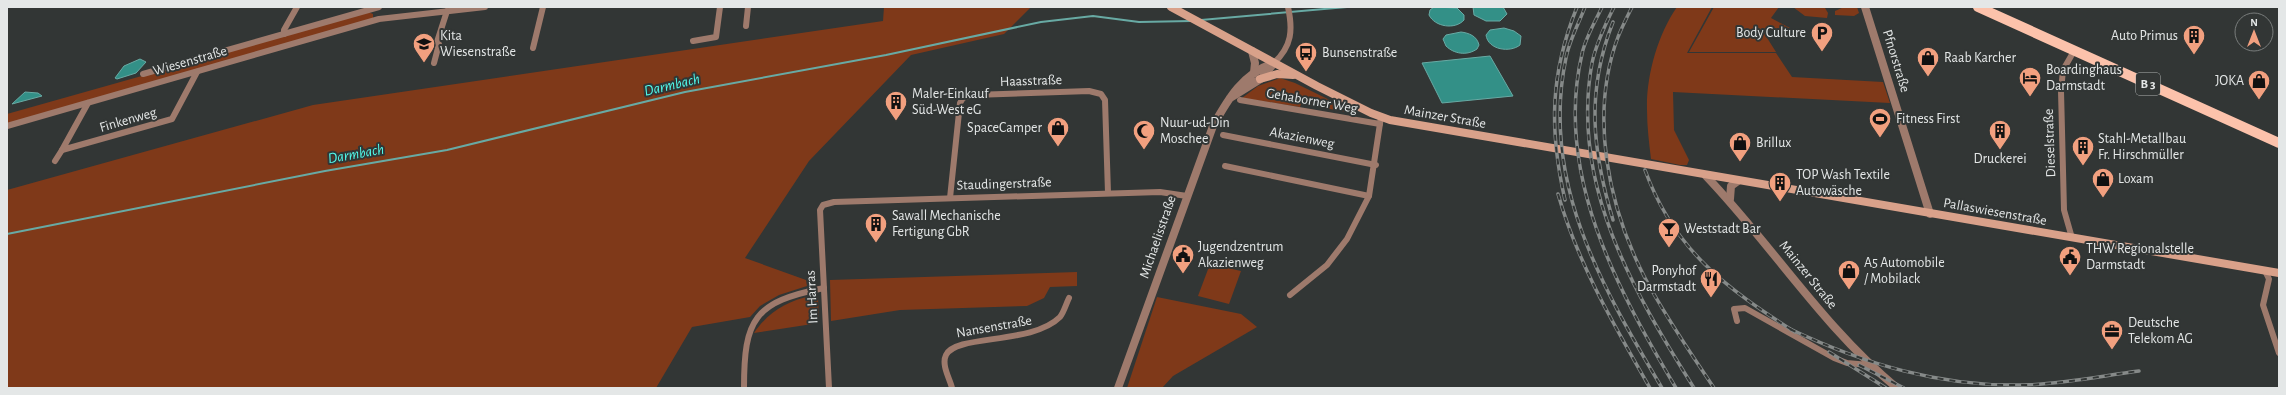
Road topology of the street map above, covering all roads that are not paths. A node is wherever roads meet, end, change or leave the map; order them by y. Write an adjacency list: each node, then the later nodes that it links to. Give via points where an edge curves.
1 (297, 7): 14 (street, via 284,29)
2 (378, 7): 12 (street); 14 (street)
3 (485, 7): 11 (street, Wiesenstraße)
4 (543, 7): 16 (street)
5 (720, 7): 15 (street, via 716,37)
6 (748, 7): 13 (street)
7 (1171, 7): 18 (main road, Mainzer Straße)
8 (1288, 7): 20 (street, via 1292,37 1285,54)
9 (1865, 7): 45 (street, Pfnorstraße)
10 (1978, 7): 17 (main road, B 3)
11 (447, 11): 12 (street, Wiesenstraße); 19 (street, via 437,42 440,44)
12 (379, 19): 21 (street, Wiesenstraße)
13 (746, 26)
14 (284, 34): 23 (street)
15 (693, 40)
16 (533, 48)
17 (2074, 51): 32 (main road, B 3); 46 (street, Dieselstraße, via 2066,61 2061,76 2064,210)
18 (1252, 52): 20 (main road, Mainzer Straße); 22 (street)
19 (434, 63)
20 (1274, 63): 22 (street, Michaelisstraße, via 1264,65); 24 (main road, Mainzer Straße); 25 (street, Michaelisstraße, via 1272,69)
21 (197, 72): 28 (street, Wiesenstraße); 33 (street, Finkenweg, via 172,118)
22 (1254, 72): 26 (street, Michaelisstraße)
23 (143, 74)
24 (1300, 76): 25 (main road, via 1277,74); 29 (main road, Mainzer Straße)
25 (1260, 79): 26 (street, Michaelisstraße)
26 (1230, 98): 40 (street, Michaelisstraße, via 1213,126)
27 (1240, 100): 29 (street, Gehaborner Weg)
28 (88, 103): 30 (street, Wiesenstraße); 33 (street, Finkenweg)
29 (1381, 121): 35 (street); 37 (main road, Mainzer Straße, via 1411,124)
30 (7, 126)
31 (1223, 135): 35 (street, Akazienweg)
32 (2279, 143)
33 (62, 150): 34 (street, Finkenweg)
34 (56, 161)
35 (1376, 165): 41 (street)
36 (1225, 166): 41 (street)
37 (1706, 176): 38 (main road, Pallaswiesenstraße); 43 (street, Mainzer Straße)
38 (1738, 181): 43 (street, via 1731,186); 45 (main road, Pallaswiesenstraße)
39 (1108, 193): 40 (street, Staudingerstraße, via 1164,192); 42 (street, Staudingerstraße); 42 (street, Haasstraße, via 1105,100 1101,94 1089,91 977,94 963,98 960,103)
40 (1187, 196): 58 (street, Michaelisstraße)
41 (1369, 196): 50 (street, via 1347,239 1327,265)
42 (950, 198): 44 (street, Staudingerstraße, via 834,202)
43 (1730, 199): 54 (street, Mainzer Straße, via 1834,328)
44 (823, 205): 49 (street, Im Harras, via 820,210)
45 (1930, 214): 46 (main road, Pallaswiesenstraße)
46 (2072, 238): 47 (main road, Pallaswiesenstraße)
47 (2265, 271): 48 (main road, Pallaswiesenstraße); 53 (street, via 2268,279 2263,305)
48 (2279, 273)
49 (824, 288): 55 (street, via 786,298 770,306 754,321 748,331 745,346); 56 (street, Im Harras)
50 (1290, 295)
51 (1069, 298): 57 (street, Nansenstraße, via 1059,317 1035,333 1014,338 966,342 952,347 945,360)
52 (1737, 321): 54 (street, via 1733,311 1737,308 1748,310 1834,358 1847,363)
53 (2279, 353)
54 (1869, 365): 59 (street, Mainzer Straße)
55 (744, 388)
56 (829, 388)
57 (952, 388)
58 (1118, 388)
59 (1897, 388)

